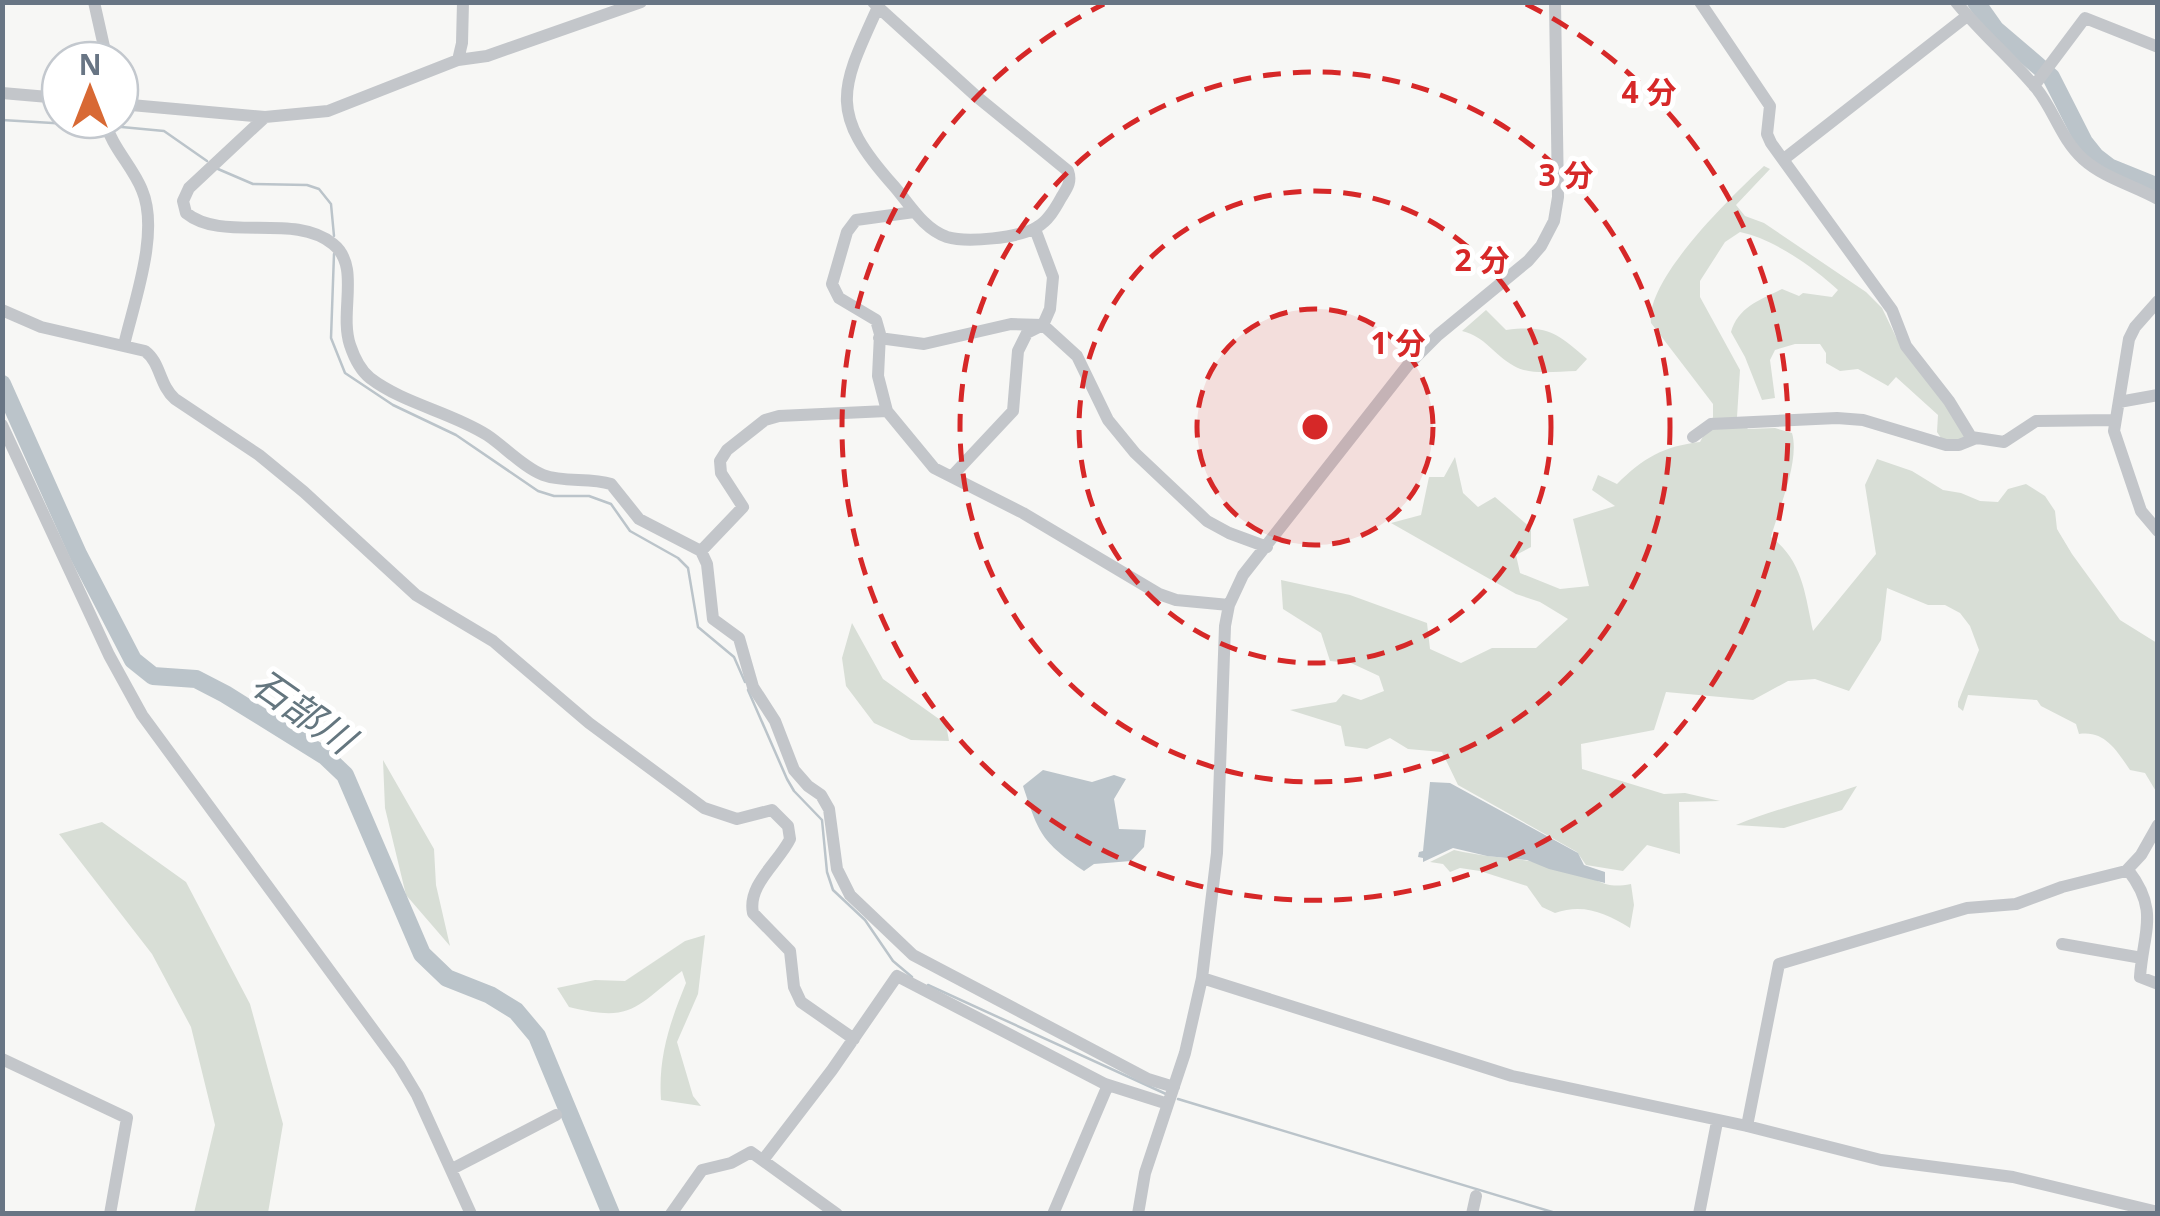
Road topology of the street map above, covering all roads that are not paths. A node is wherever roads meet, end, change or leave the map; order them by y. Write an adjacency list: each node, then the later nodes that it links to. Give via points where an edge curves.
1 (94, 2): 9 (street)
2 (463, 2): 11 (street)
3 (641, 2): 11 (street, via 488,56)
4 (1555, 2): 36 (street, via 1558,197 1548,236 1528,262 1408,366)
5 (1700, 2): 18 (street, via 1770,106 1768,138)
6 (1956, 2): 8 (street)
7 (876, 5): 20 (street, via 850,70 848,104 854,135); 21 (street, via 1068,170 1068,186)
8 (1967, 16): 12 (street); 18 (street)
9 (103, 40)
10 (2158, 47): 12 (street, via 2085,18)
11 (458, 60): 16 (street, via 328,111)
12 (2037, 83): 19 (street, via 2084,160)
13 (2, 93): 14 (street)
14 (40, 96)
15 (140, 106): 16 (street)
16 (265, 117): 37 (street, via 189,188 182,201 186,213 206,223 322,236 348,264 347,337 371,379 484,434 539,473 612,484 639,519)
17 (113, 140): 26 (street, via 143,191 148,216)
18 (1784, 160): 33 (street)
19 (2158, 199)
20 (914, 212): 21 (street, via 938,233 964,240); 25 (street, via 856,220 832,277 834,294 872,315)
21 (1034, 229): 24 (street, via 1053,278)
22 (2158, 301): 28 (street, via 2131,334)
23 (2, 310): 26 (street, via 41,327)
24 (1043, 325): 25 (street, via 1011,324 924,344); 34 (street, via 1027,333 1018,351 1012,411); 36 (street, via 1077,356 1108,420 1135,452 1207,520)
25 (879, 338): 29 (street, via 878,376)
26 (124, 345): 46 (street, via 152,356 169,394 259,455 416,595 493,641 588,723 704,808 737,818 764,810 777,814 790,840 756,888 752,912 790,951 801,1002)
27 (2158, 395): 28 (street)
28 (2120, 402): 30 (street)
29 (887, 412): 34 (street, via 934,468); 37 (street, via 779,416 758,425 720,461 743,507)
30 (2114, 420): 33 (street, via 2036,420 2004,442); 35 (street, via 2141,511)
31 (2, 425): 55 (street, via 142,715 399,1065)
32 (1693, 436): 33 (street, via 1711,424 1837,418 1946,445)
33 (1974, 439)
34 (953, 475): 38 (street, via 1158,594)
35 (2158, 531)
36 (1266, 547): 38 (street)
37 (700, 551): 49 (street, via 713,619 740,638 753,687 794,770 829,808 836,869 850,895 914,955)
38 (1228, 606): 44 (street, via 1217,853)
39 (2158, 825): 40 (street)
40 (2128, 870): 41 (street); 53 (street, via 2016,904 1967,908 1780,964)
41 (2154, 926): 43 (street)
42 (2062, 944): 43 (street)
43 (2142, 958): 45 (street, via 2140,977)
44 (1202, 978): 49 (street); 52 (street, via 1512,1076)
45 (2158, 984)
46 (854, 1039): 48 (street, via 900,976); 54 (street)
47 (2, 1059): 58 (street, via 127,1118)
48 (1108, 1085): 50 (street); 62 (street)
49 (1174, 1087): 50 (street)
50 (1168, 1104): 63 (street)
51 (556, 1115): 55 (street)
52 (1717, 1122): 53 (street); 65 (street)
53 (1747, 1126): 57 (street, via 1881,1160 2013,1177)
54 (763, 1160): 60 (street, via 748,1153 702,1170); 61 (street)
55 (452, 1168): 59 (street)
56 (1476, 1196): 64 (street)
57 (2158, 1212)
58 (110, 1214)
59 (471, 1214)
60 (671, 1214)
61 (837, 1214)
62 (1053, 1214)
63 (1138, 1214)
64 (1472, 1214)
65 (1699, 1214)

